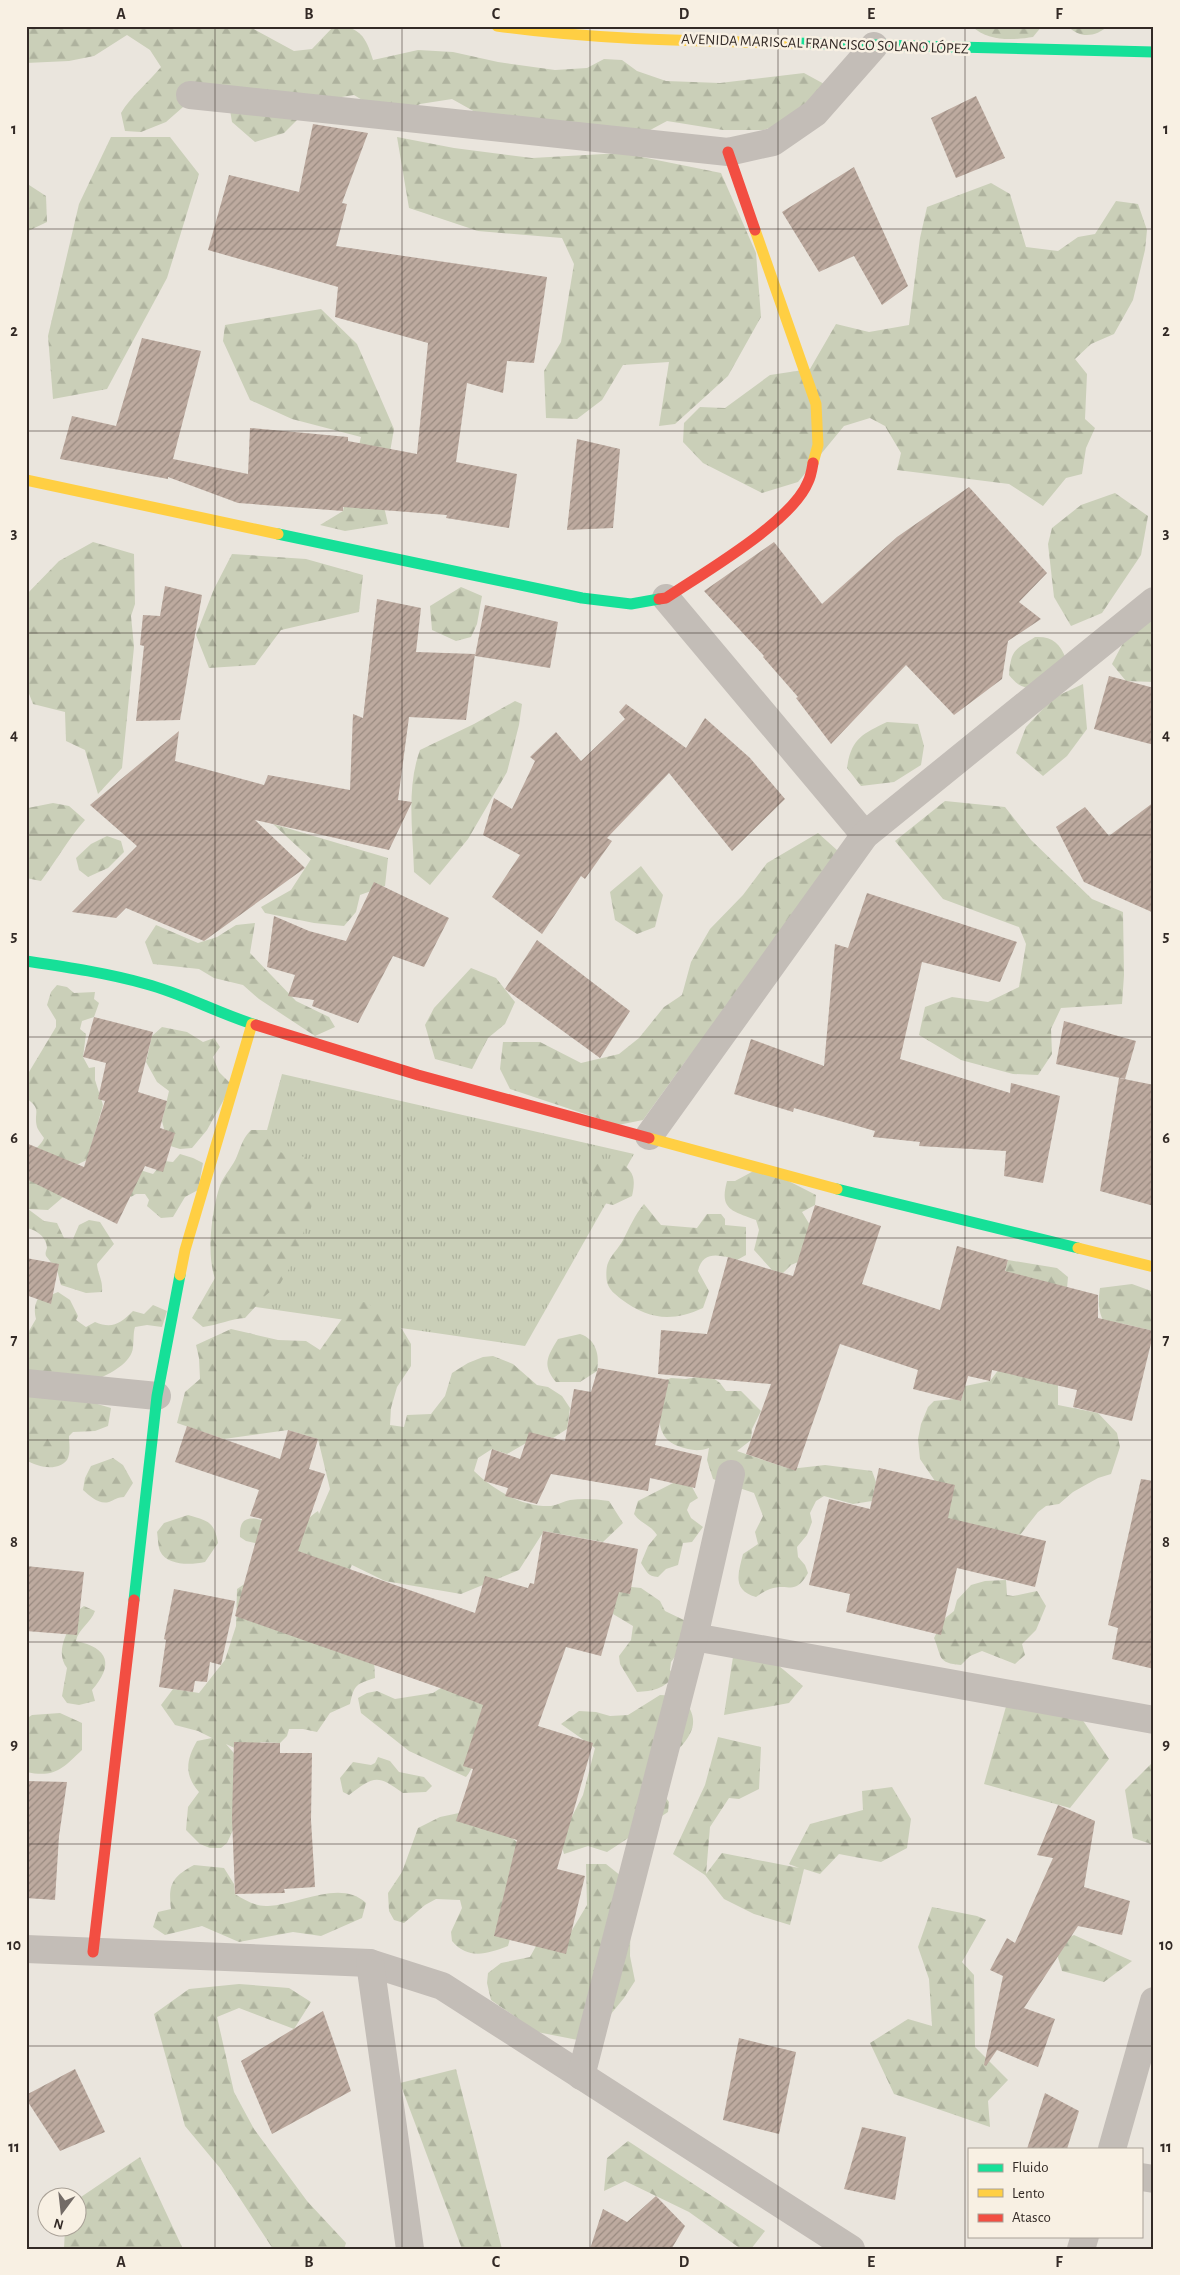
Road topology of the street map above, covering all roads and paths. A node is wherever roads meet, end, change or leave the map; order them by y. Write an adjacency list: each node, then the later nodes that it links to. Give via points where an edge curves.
1 (497, 26): 2 (street, AVENIDA MARISCAL FRANCISCO SOLANO LÓPEZ, via 545,33 668,40)
2 (874, 46): 3 (street, AVENIDA MARISCAL FRANCISCO SOLANO LÓPEZ); 5 (street, via 815,113 773,142)
3 (1154, 52)
4 (190, 95): 5 (street)
5 (728, 152): 7 (street, via 816,404 818,446 808,483 786,512 752,540)
6 (26, 480): 7 (street, via 582,598 632,604)
7 (666, 598): 9 (street)
8 (1154, 602): 9 (street)
9 (865, 835): 12 (street)
10 (26, 961): 11 (street, via 146,984)
11 (252, 1024): 12 (street, via 418,1075); 15 (street, via 185,1250)
12 (649, 1136): 13 (street, via 856,1194)
13 (1154, 1267)
14 (26, 1383): 15 (street)
15 (157, 1396): 20 (street)
16 (731, 1474): 17 (street)
17 (694, 1637): 18 (street); 23 (street)
18 (1154, 1720)
19 (26, 1949): 20 (street)
20 (93, 1952): 21 (street)
21 (370, 1963): 23 (street, via 442,1986); 25 (street)
22 (1154, 2001): 24 (street)
23 (581, 2076): 26 (street)
24 (1112, 2148)
25 (410, 2249)
26 (851, 2249)

